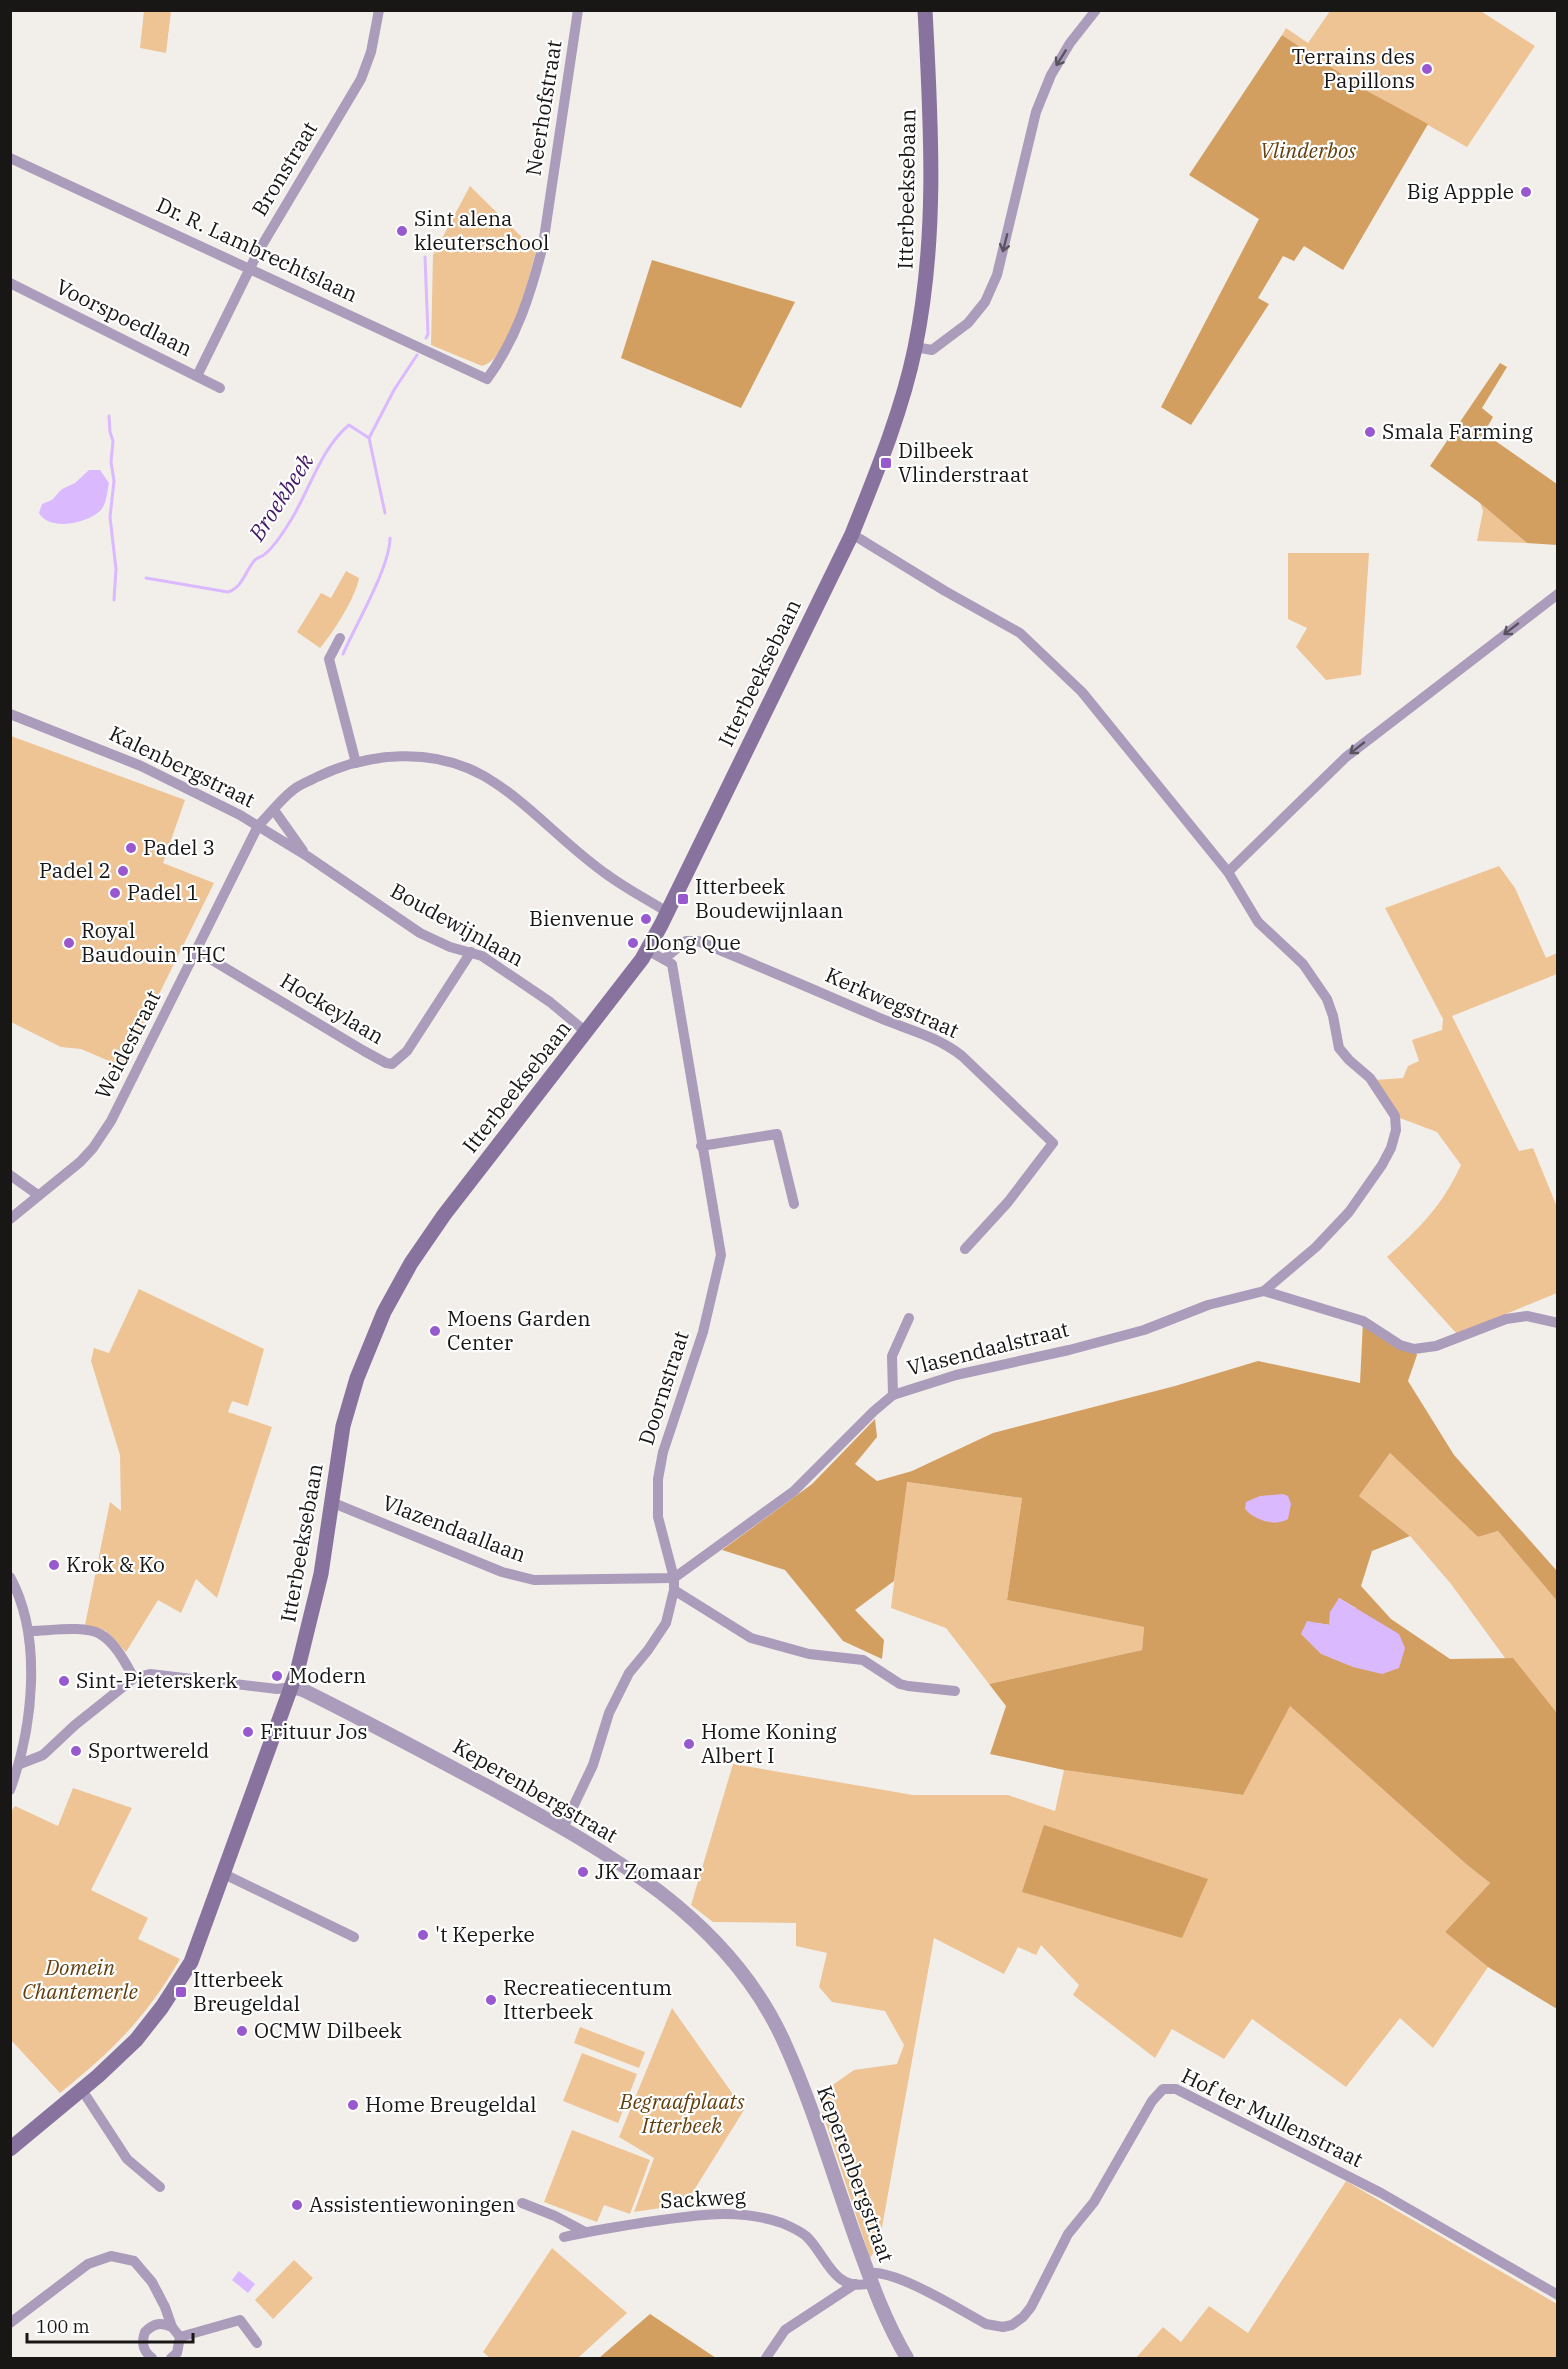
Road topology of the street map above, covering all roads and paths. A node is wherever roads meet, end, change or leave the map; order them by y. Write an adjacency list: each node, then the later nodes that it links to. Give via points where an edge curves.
1 (379, 10): 6 (street, Bronstraat, via 361,79)
2 (578, 10): 10 (street, Neerhofstraat, via 537,271 512,341)
3 (925, 10): 8 (main road, Itterbeeksebaan, via 932,226)
4 (1096, 10): 8 (street, one-way to 8, via 1051,75 1036,112 997,275 985,302 969,323 932,350)
5 (10, 158): 6 (street, Dr. R. Lambrechtslaan)
6 (249, 268): 9 (street, Bronstraat); 10 (street, Dr. R. Lambrechtslaan)
7 (10, 283): 9 (street, Voorspoedlaan)
8 (915, 347): 12 (main road, Itterbeeksebaan, via 880,461)
9 (198, 376): 11 (street, Voorspoedlaan)
10 (487, 379)
11 (220, 388)
12 (852, 534): 20 (street, via 1020,633 1082,692); 21 (main road, Itterbeeksebaan)
13 (1557, 594): 20 (street, one-way to 20, via 1346,756)
14 (340, 638): 16 (street, via 329,659)
15 (10, 714): 18 (street, Kalenbergstraat, via 141,766)
16 (356, 763): 17 (street, Kalenbergstraat, via 293,789); 21 (street, Kalenbergstraat, via 412,756 443,760 473,771 508,793 609,876)
17 (274, 810): 18 (street, Kalenbergstraat); 19 (street, Boudewijnlaan)
18 (258, 826): 19 (street, Boudewijnlaan); 23 (street, Weidestraat)
19 (307, 856): 24 (street, Boudewijnlaan, via 420,933)
20 (1228, 872): 33 (street, via 1258,922 1313,977 1327,999 1339,1048 1370,1078 1395,1116 1391,1148 1370,1185 1316,1247)
21 (667, 912): 22 (main road, Itterbeeksebaan)
22 (647, 950): 25 (street); 26 (main road, Itterbeeksebaan)
23 (197, 951): 24 (street, Hockeylaan, via 392,1064 407,1051); 29 (street, Weidestraat, via 99,1139 69,1174)
24 (471, 952): 26 (street, Boudewijnlaan, via 540,995)
25 (664, 959): 27 (street, Doornstraat, via 672,964); 32 (street, Kerkwegstraat, via 686,941 698,941 926,1034 962,1056 1053,1143)
26 (586, 1032): 37 (main road, Itterbeeksebaan, via 444,1215 396,1288 357,1378 343,1426)
27 (702, 1146): 30 (street, via 777,1134); 39 (street, Doornstraat, via 720,1255 703,1332 663,1452 658,1479 658,1517)
28 (10, 1175): 29 (street)
29 (38, 1195): 31 (street, Weidestraat)
30 (794, 1204)
31 (10, 1220)
32 (965, 1250)
33 (1269, 1287): 35 (street, via 1363,1321 1414,1349 1436,1346 1506,1319 1527,1316); 36 (street, Vlasendaalstraat, via 1144,1330 956,1375)
34 (909, 1318): 36 (street, via 892,1356)
35 (1557, 1323)
36 (893, 1395): 39 (street, Vlasendaalstraat, via 794,1491)
37 (331, 1502): 39 (street, Vlazendaallaan, via 502,1572 534,1580); 43 (main road, Itterbeeksebaan, via 321,1574)
38 (10, 1577): 41 (street)
39 (674, 1578): 40 (street, Doornstraat)
40 (675, 1590): 44 (street, via 751,1638 809,1654 863,1660 900,1684); 47 (street, Doornstraat, via 666,1623 629,1672 609,1713 593,1765)
41 (30, 1631): 42 (street, via 101,1634); 45 (street, via 29,1704)
42 (134, 1678): 43 (street, via 150,1674 277,1689); 45 (street, via 43,1755)
43 (292, 1687): 47 (street, Keperenbergstraat, via 379,1728); 48 (main road, Itterbeeksebaan)
44 (955, 1691)
45 (20, 1764): 46 (street)
46 (10, 1790)
47 (563, 1828): 56 (street, Keperenbergstraat, via 690,1915 731,1956 762,2000 785,2043)
48 (224, 1874): 49 (street); 50 (main road, Itterbeeksebaan, via 191,1962 178,1984 136,2040)
49 (354, 1937)
50 (82, 2090): 51 (main road, Itterbeeksebaan); 52 (street, via 127,2159)
51 (10, 2149)
52 (160, 2187)
53 (522, 2203): 54 (street)
54 (585, 2232): 55 (street, Sackweg); 57 (street, Sackweg, via 707,2214 764,2217 807,2236 842,2280)
55 (564, 2237)
56 (870, 2278): 57 (street, via 863,2285); 58 (street, Hof ter Mullenstraat, via 874,2272 894,2276 986,2324 1003,2327 1018,2322 1031,2307 1068,2234 1094,2202 1152,2101 1163,2089 1170,2088 1381,2193); 66 (street, Keperenbergstraat)
57 (855, 2284): 65 (street, via 785,2330)
58 (1557, 2295)
59 (10, 2323): 60 (street, via 88,2264 111,2256 134,2261 152,2282)
60 (172, 2327): 61 (street); 63 (street, via 164,2323 151,2326 143,2338)
61 (180, 2337): 62 (street, via 240,2319); 64 (street, via 177,2353)
62 (257, 2343)
63 (146, 2357)
64 (171, 2358)
65 (766, 2358)
66 (907, 2358)

